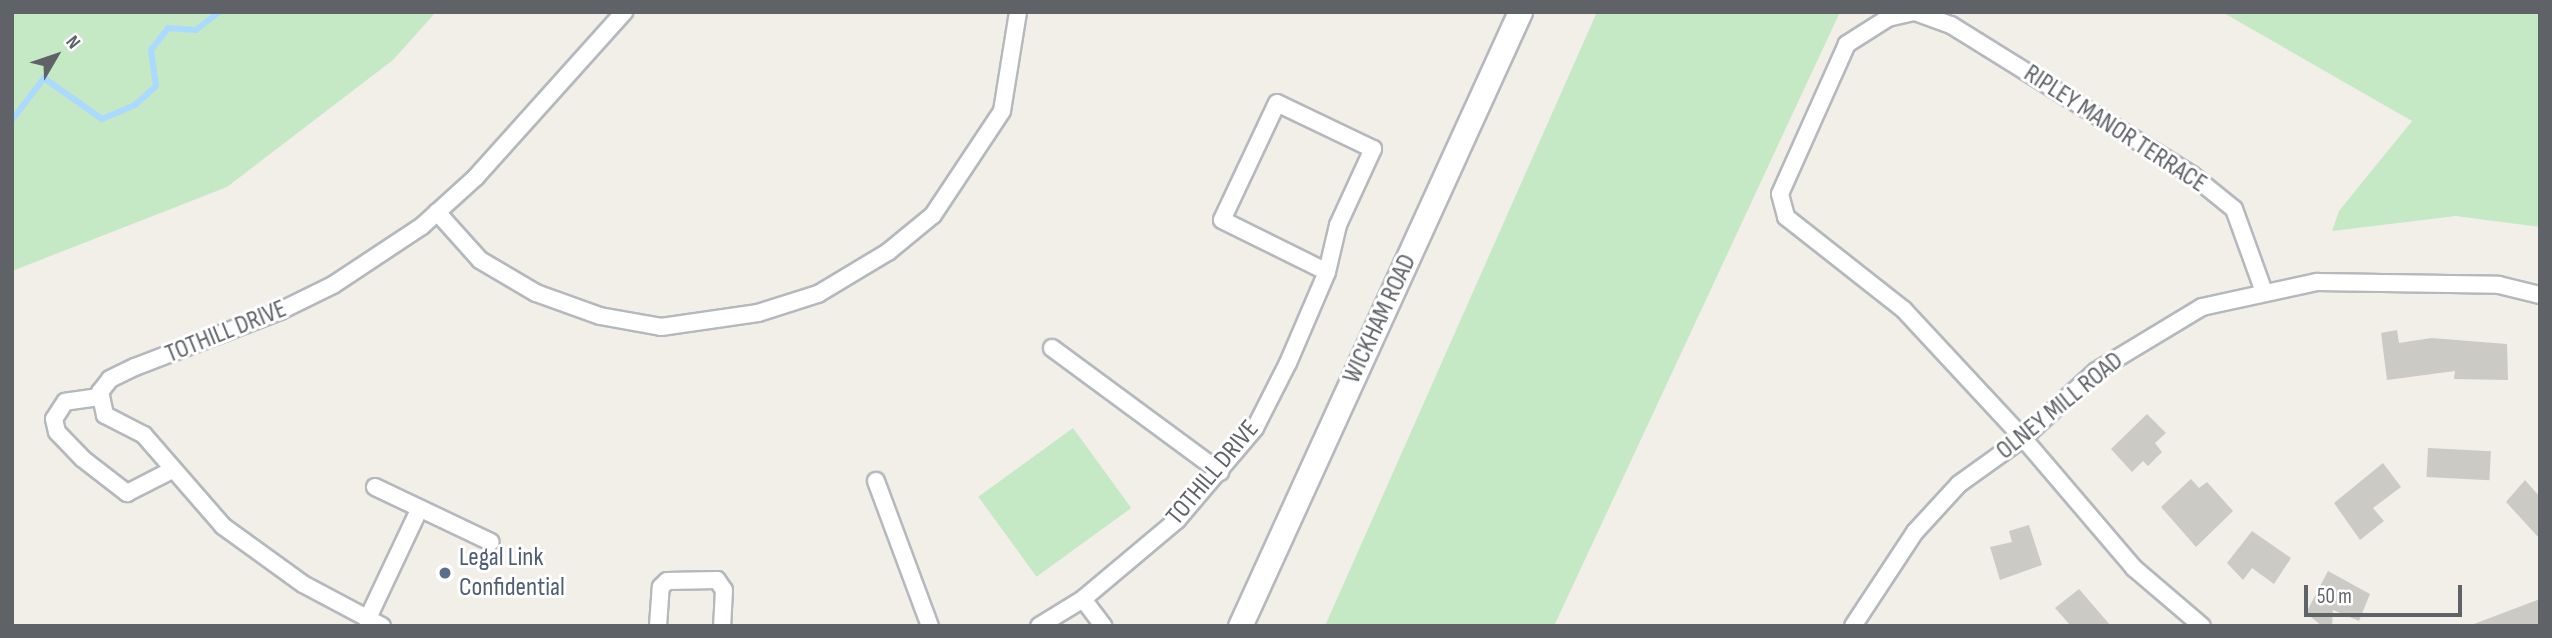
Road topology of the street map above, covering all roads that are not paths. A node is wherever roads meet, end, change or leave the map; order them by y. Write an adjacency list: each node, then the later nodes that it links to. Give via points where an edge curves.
1 (624, 12): 5 (street, TOTHILL DRIVE, via 510,140)
2 (1018, 12): 5 (street, via 1002,111 933,215 888,252 818,294 758,313 661,327 600,316 537,293 480,260)
3 (1520, 12): 25 (street, WICKHAM ROAD)
4 (1914, 12): 7 (street, RIPLEY MANOR TERRACE, via 1951,25 2192,175 2234,209); 11 (street, RIPLEY MANOR TERRACE, via 1888,18 1847,44 1780,194 1786,217 1904,310)
5 (437, 212): 10 (street, TOTHILL DRIVE, via 333,285 280,311 135,367 110,379)
6 (1327, 272): 6 (street, TOTHILL DRIVE, via 1222,220 1277,103 1373,149 1338,225); 13 (street, TOTHILL DRIVE, via 1255,428)
7 (2264, 292): 8 (street, OLNEY MILL ROAD, via 2317,282 2499,285); 11 (street, OLNEY MILL ROAD, via 2202,307 2178,321 2096,371)
8 (2540, 295)
9 (1052, 348): 13 (street)
10 (99, 397): 12 (street, via 105,415 144,435); 12 (street, via 65,402 54,419 57,432 83,459 127,493)
11 (2024, 438): 26 (street, OLNEY MILL ROAD, via 1959,485 1915,532); 27 (street, RIPLEY MANOR TERRACE, via 2134,568)
12 (172, 470): 19 (street, via 223,526 303,584)
13 (1220, 472): 18 (street, TOTHILL DRIVE, via 1177,520)
14 (876, 481): 22 (street)
15 (375, 487): 16 (street)
16 (419, 510): 17 (street); 19 (street)
17 (491, 542)
18 (1083, 599): 23 (street, TOTHILL DRIVE); 24 (street)
19 (374, 623)
20 (658, 626): 21 (street, via 660,587 667,581 717,580 724,590)
21 (722, 626)
22 (930, 626)
23 (1039, 626)
24 (1104, 626)
25 (1240, 626)
26 (1853, 626)
27 (2202, 626)

